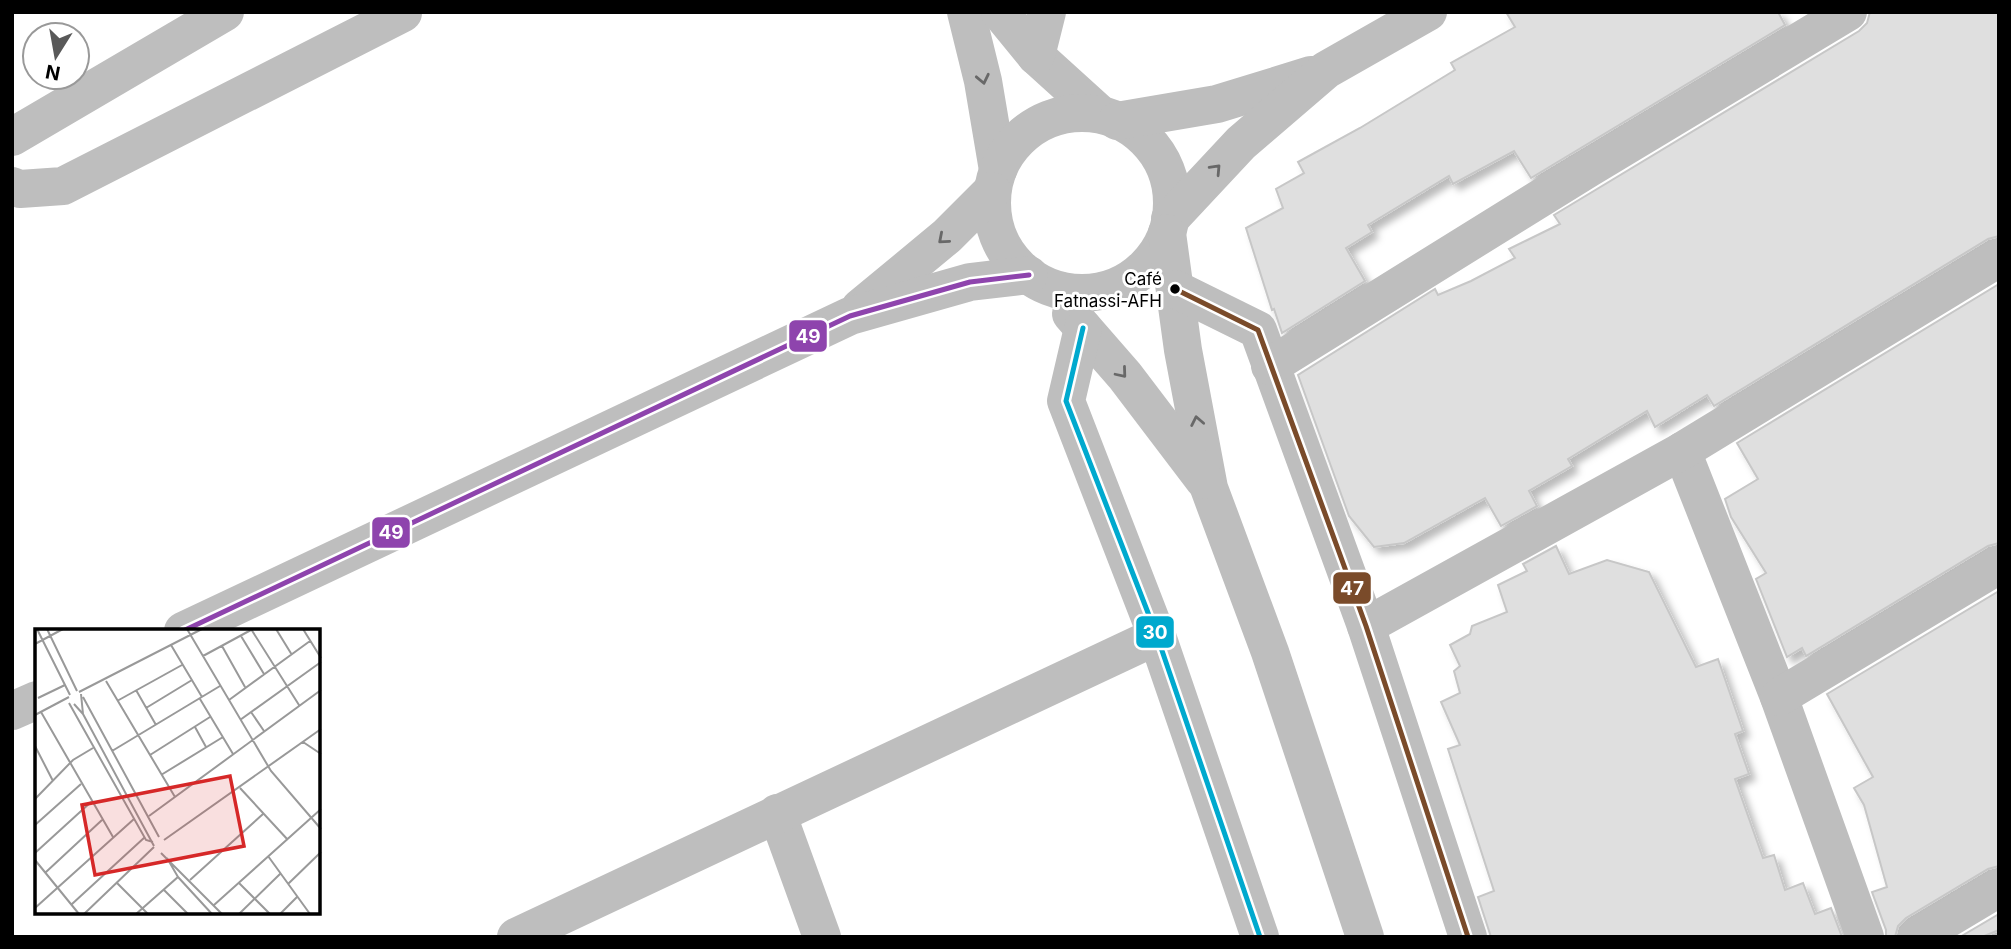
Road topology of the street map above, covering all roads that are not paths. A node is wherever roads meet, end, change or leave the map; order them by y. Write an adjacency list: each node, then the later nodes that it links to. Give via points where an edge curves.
1 (225, 12): 11 (street)
2 (966, 12): 12 (street, one-way to 12, via 984,80)
3 (1000, 12): 8 (street)
4 (1047, 12): 8 (street)
5 (1428, 12): 9 (street)
6 (1849, 12): 20 (street)
7 (403, 13): 13 (street, via 62,186)
8 (1036, 56): 10 (street)
9 (1326, 70): 10 (street, via 1217,104); 14 (street, one-way to 9, via 1241,143)
10 (1109, 118): 12 (street, via 1070,113 1040,122 1017,139 1000,162); 14 (street, via 1129,126 1153,146 1168,173 1173,203)
11 (12, 137)
12 (995, 180): 16 (street, via 993,219 1002,247 1020,269); 18 (street, one-way to 18, via 947,236)
13 (12, 186)
14 (1168, 226): 16 (street, via 1152,260 1129,281 1102,291 1073,293); 17 (street)
15 (1999, 258): 21 (street)
16 (1037, 280): 18 (street, via 970,282); 19 (street)
17 (1175, 289): 20 (street, via 1258,330); 22 (street, one-way to 17)
18 (850, 316): 25 (street)
19 (1083, 328): 22 (street, one-way to 22); 26 (street, via 1066,401)
20 (1270, 366): 24 (street)
21 (1682, 451): 24 (street); 27 (street)
22 (1209, 488): 35 (street, via 1270,652)
23 (1999, 565): 27 (street)
24 (1366, 626): 36 (street)
25 (187, 629)
26 (1157, 636): 30 (street); 34 (street)
27 (1779, 697): 37 (street)
28 (35, 700): 29 (street)
29 (12, 711)
30 (777, 813): 32 (street); 33 (street)
31 (1999, 888): 38 (street)
32 (516, 937)
33 (822, 937)
34 (1260, 937)
35 (1365, 937)
36 (1468, 937)
37 (1866, 937)
38 (1917, 937)

